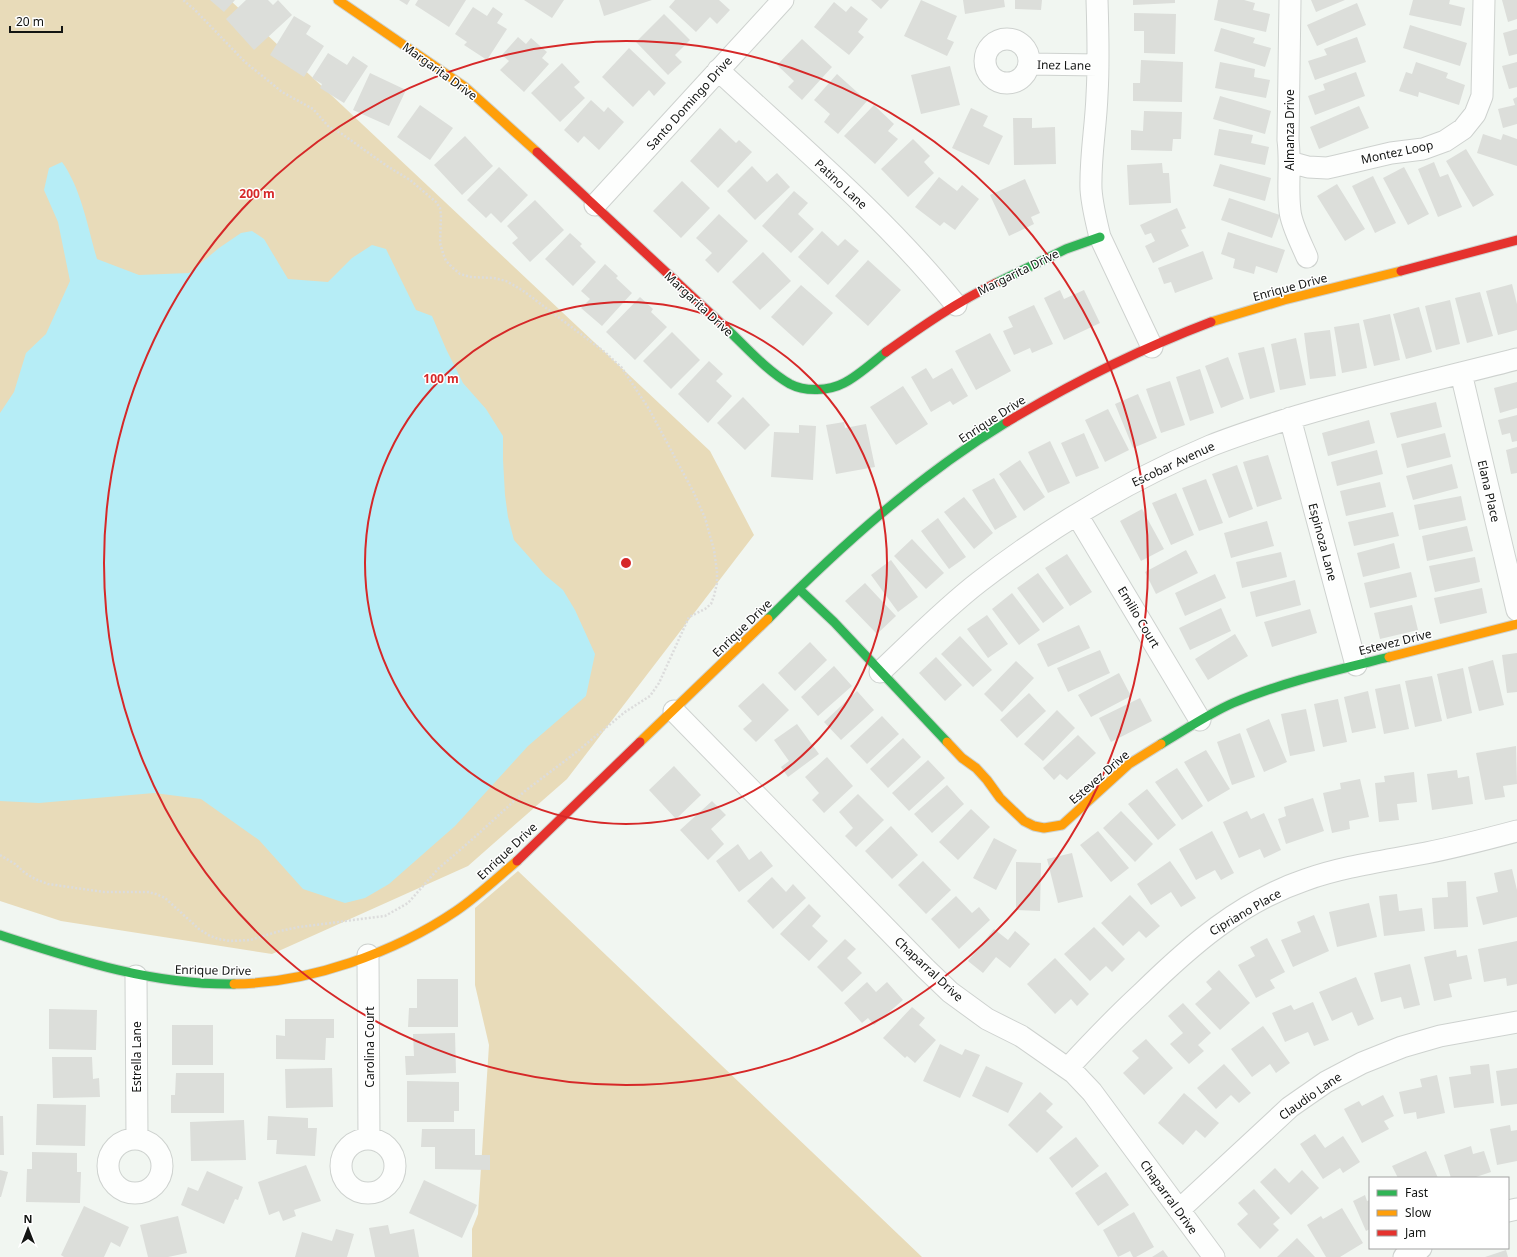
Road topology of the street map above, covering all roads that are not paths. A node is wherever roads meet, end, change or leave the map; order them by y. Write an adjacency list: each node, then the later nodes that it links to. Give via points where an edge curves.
1 (338, 0): 10 (street, Margarita Drive, via 465,87)
2 (783, 0): 8 (street, Santo Domingo Drive)
3 (1097, 0): 7 (street)
4 (1290, 0): 9 (street, Almanza Drive)
5 (1484, 0): 9 (street, Montez Loop, via 1482,96 1475,114 1463,129 1445,141 1423,148 1327,168 1308,167)
6 (1030, 64): 7 (street, Inez Lane)
7 (1098, 65): 11 (street, via 1091,190)
8 (718, 70): 10 (street, Santo Domingo Drive); 14 (street, Patino Lane, via 895,235)
9 (1290, 162): 13 (street, Almanza Drive, via 1290,213)
10 (595, 205): 14 (street, Margarita Drive, via 777,376 792,385 828,389 844,383)
11 (1100, 237): 14 (street, Margarita Drive, via 1066,248); 15 (street)
12 (1517, 240): 15 (street, Enrique Drive, via 1306,294 1228,317)
13 (1307, 257)
14 (956, 305)
15 (1152, 347): 20 (street, Enrique Drive, via 1088,376 973,444 863,528)
16 (1517, 359): 17 (street, Escobar Avenue)
17 (1461, 372): 18 (street, Escobar Avenue); 21 (street, Elana Place)
18 (1290, 418): 19 (street, Escobar Avenue, via 1242,434 1164,466); 23 (street, Espinoza Lane)
19 (1077, 515): 24 (street, Escobar Avenue, via 978,582); 26 (street, Emilio Court)
20 (799, 589): 24 (street, Estevez Drive, via 834,622); 25 (street, Enrique Drive)
21 (1517, 610)
22 (1517, 624): 23 (street, Estevez Drive)
23 (1356, 665): 26 (street, Estevez Drive, via 1256,694)
24 (880, 672): 26 (street, Estevez Drive, via 962,758 976,768 1000,798 1024,821 1044,828 1062,825 1129,764)
25 (674, 711): 29 (street, Enrique Drive, via 507,869 462,907 432,926); 32 (street, Chaparral Drive, via 950,992 987,1019 1021,1036)
26 (1200, 720)
27 (1517, 831): 32 (street, Cipriano Place, via 1426,853 1341,868 1303,880 1265,897 1211,930 1185,951)
28 (0, 935): 30 (street, Enrique Drive)
29 (368, 956): 30 (street, Enrique Drive, via 312,974 239,984 206,984); 34 (street, Carolina Court)
30 (136, 976): 33 (street, Estrella Lane)
31 (1517, 1022): 35 (street, Claudio Lane, via 1440,1036 1402,1046 1326,1082 1290,1107)
32 (1068, 1068): 35 (street, Chaparral Drive, via 1092,1092)
33 (137, 1138)
34 (369, 1139)
35 (1179, 1210): 37 (street, Chaparral Drive)
36 (1419, 1249): 38 (street)
37 (1214, 1257)
38 (1404, 1257)

